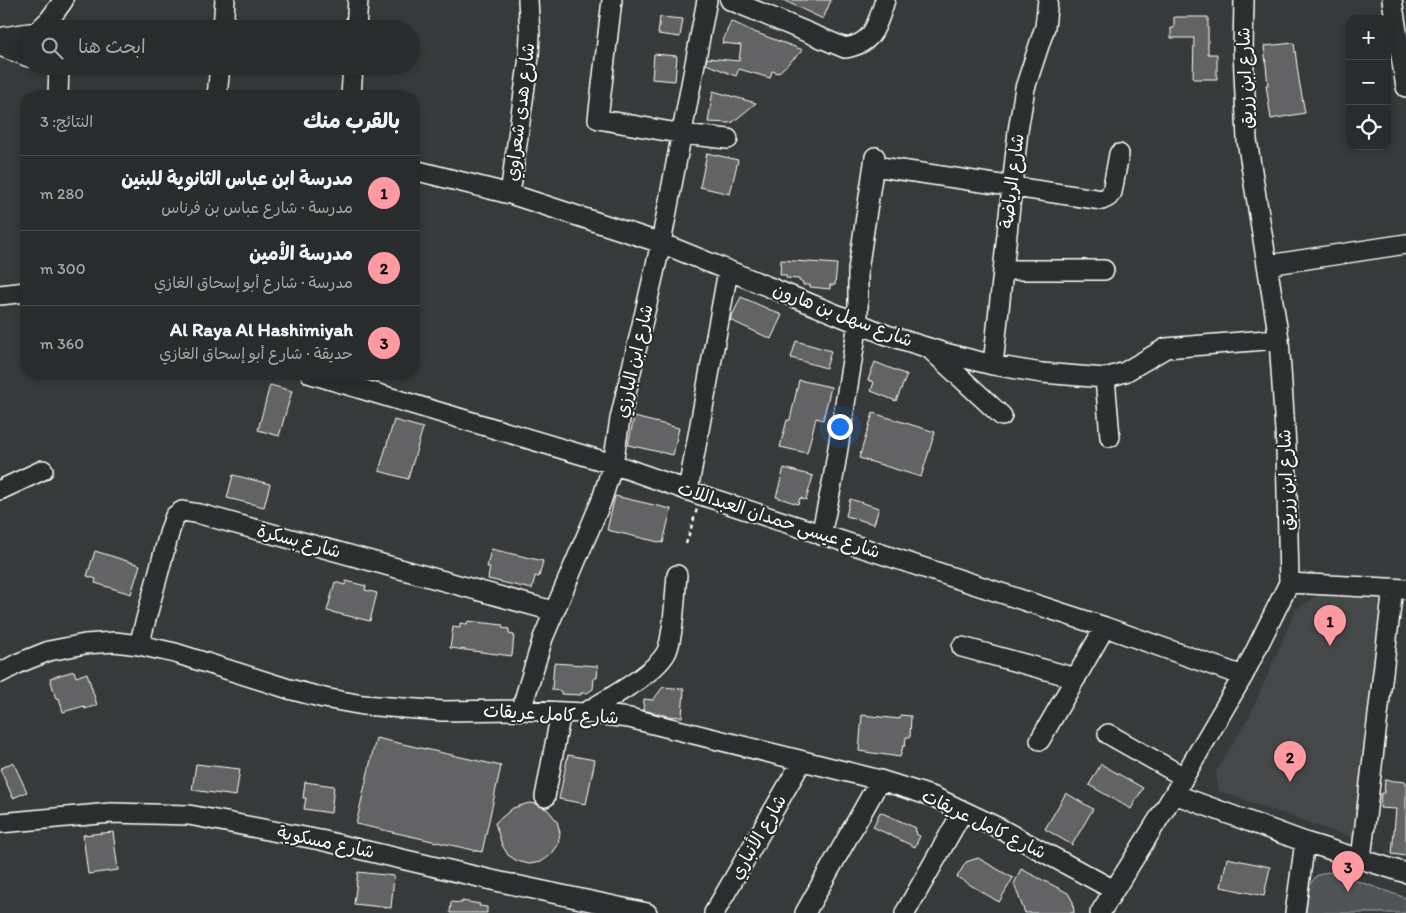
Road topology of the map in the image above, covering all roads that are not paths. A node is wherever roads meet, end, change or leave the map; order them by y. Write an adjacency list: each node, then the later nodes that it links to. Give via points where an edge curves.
1 (225, 0): 14 (street)
2 (358, 0): 15 (street)
3 (528, 0): 32 (street, شارع هدى شعراوي, via 529,57)
4 (612, 0): 27 (street, via 598,119)
5 (707, 0): 27 (street, شارع ابن البارزي)
6 (730, 0): 7 (street, via 845,48 854,47 870,37)
7 (885, 0)
8 (1048, 0): 31 (street, شارع الرياضة, via 1045,28 1025,88)
9 (1244, 0): 35 (street, شارع ابن زريق, via 1247,140)
10 (1392, 0): 23 (street)
11 (63, 1): 12 (street); 13 (street)
12 (49, 20)
13 (62, 20)
14 (224, 20)
15 (357, 20)
16 (20, 35): 17 (street)
17 (1, 40): 18 (street); 19 (street)
18 (20, 44)
19 (20, 52)
20 (57, 75): 24 (street)
21 (219, 75): 25 (street)
22 (352, 75): 26 (street)
23 (1406, 87)
24 (58, 90)
25 (218, 90)
26 (351, 90)
27 (683, 134): 28 (street); 33 (street, شارع ابن البارزي)
28 (728, 139)
29 (1119, 154): 31 (street, via 1112,192 1102,200)
30 (420, 172): 32 (street, شارع سهل بن هارون)
31 (1011, 186): 36 (street, شارع الرياضة); 41 (street, via 874,162 858,270)
32 (510, 194): 33 (street, شارع سهل بن هارون)
33 (661, 243): 38 (street, شارع سهل بن هارون); 49 (street, شارع ابن البارزي, via 620,419)
34 (1406, 244): 35 (street)
35 (1268, 265): 42 (street, شارع ابن زريق)
36 (1003, 270): 37 (street); 44 (street, شارع الرياضة)
37 (1104, 270)
38 (728, 271): 41 (street, شارع سهل بن هارون); 52 (street)
39 (20, 293): 40 (street)
40 (0, 295)
41 (858, 323): 43 (street, شارع سهل بن هارون); 53 (street)
42 (1279, 339): 45 (street, شارع سهل بن هارون, via 1166,348 1125,372); 55 (street, شارع ابن زريق, via 1286,446)
43 (928, 347): 44 (street, شارع سهل بن هارون); 47 (street)
44 (993, 365): 45 (street, شارع سهل بن هارون)
45 (1105, 378): 48 (street)
46 (338, 380): 49 (street, شارع عيسى حمدان العبداللات)
47 (1002, 416)
48 (1110, 437)
49 (613, 464): 52 (street, شارع عيسى حمدان العبداللات); 57 (street, شارع ابن البارزي, via 601,502)
50 (43, 470): 51 (street)
51 (0, 490)
52 (694, 493): 53 (street, شارع عيسى حمدان العبداللات)
53 (821, 535): 58 (street, شارع عيسى حمدان العبداللات)
54 (678, 574): 66 (street, via 670,639 662,658 648,672)
55 (1289, 583): 56 (street); 62 (street, شارع ابن زريق)
56 (1399, 589): 77 (street)
57 (553, 611): 59 (street, شارع بسكرة, via 182,511 175,516 170,530); 64 (street, شارع ابن البارزي)
58 (1105, 627): 62 (street, شارع عيسى حمدان العبداللات); 63 (street)
59 (139, 645): 61 (street, شارع كامل عريقات, via 115,642 85,644 49,651); 64 (street, شارع كامل عريقات, via 289,689 363,705 443,711)
60 (962, 647): 63 (street)
61 (0, 673)
62 (1243, 676): 70 (street, شارع ابن زريق)
63 (1076, 678): 68 (street)
64 (521, 710): 65 (street, شارع كامل عريقات)
65 (561, 712): 66 (street, شارع كامل عريقات); 73 (street)
66 (585, 712): 69 (street, شارع كامل عريقات, via 629,718)
67 (1108, 734): 70 (street)
68 (1040, 740)
69 (802, 761): 71 (street, شارع كامل عريقات); 81 (street, شارع الأنباري)
70 (1184, 777): 72 (street, شارع ابن زريق)
71 (880, 780): 74 (street, شارع كامل عريقات, via 934,797); 82 (street)
72 (1174, 794): 76 (street); 79 (street, شارع ابن زريق)
73 (545, 796)
74 (964, 811): 79 (street, شارع كامل عريقات); 83 (street)
75 (0, 823): 80 (street, شارع مسكوية, via 111,813 189,815 320,840)
76 (1305, 842): 77 (street); 85 (street)
77 (1361, 859): 78 (street)
78 (1406, 873)
79 (1114, 890): 84 (street, شارع ابن زريق)
80 (647, 913)
81 (714, 913)
82 (805, 913)
83 (905, 913)
84 (1100, 913)
85 (1294, 913)

